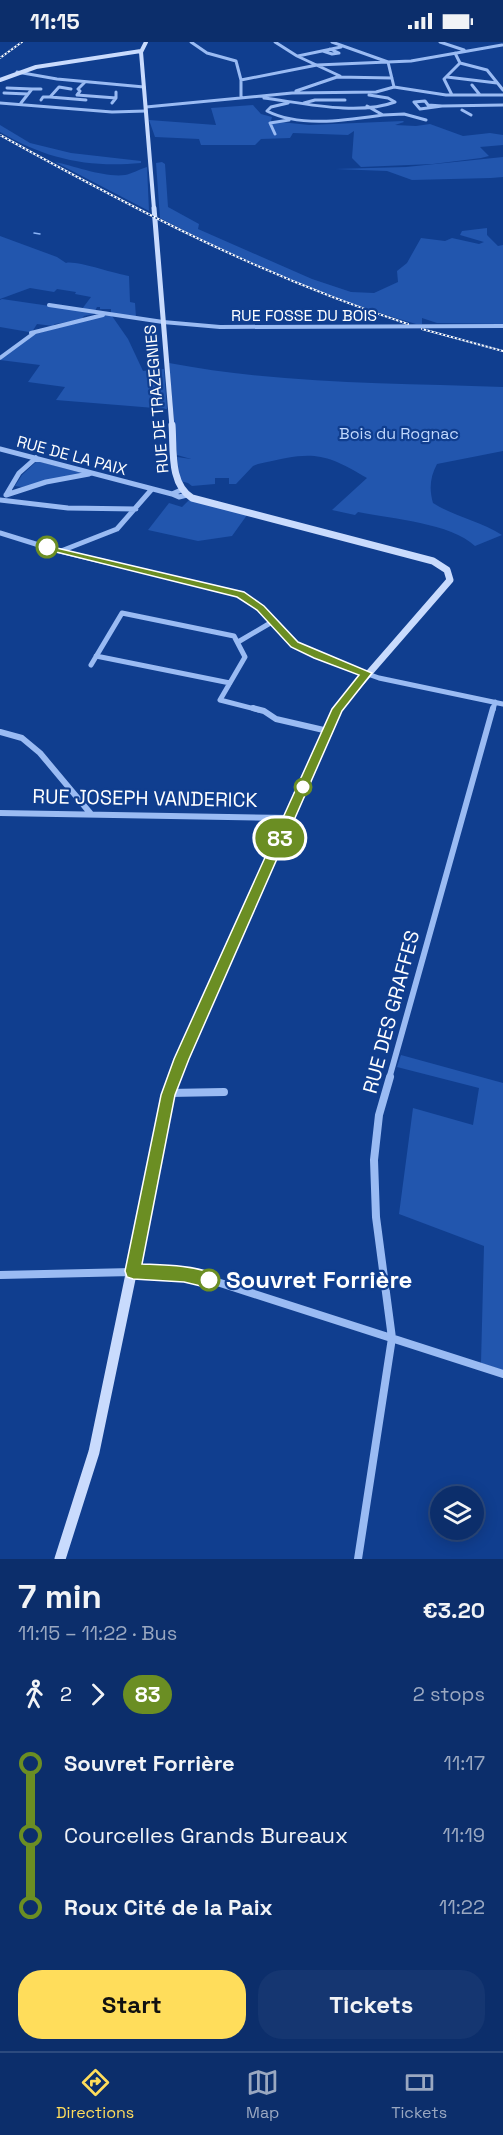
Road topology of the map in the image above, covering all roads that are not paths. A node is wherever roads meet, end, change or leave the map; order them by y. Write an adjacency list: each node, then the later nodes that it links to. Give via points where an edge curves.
1 (146, 42): 9 (main road)
2 (191, 42): 22 (street, via 207,53 236,60)
3 (275, 42): 13 (street)
4 (332, 42): 7 (street)
5 (440, 42): 11 (street)
6 (501, 44): 11 (street)
7 (343, 46): 8 (street); 14 (street)
8 (330, 49): 10 (street); 10 (street, via 339,53)
9 (141, 51): 17 (main road); 27 (main road, RUE DE TRAZEGNIES)
10 (323, 51): 13 (street)
11 (467, 51): 12 (street)
12 (455, 52): 14 (street); 15 (street)
13 (297, 56): 16 (street)
14 (388, 63): 16 (street); 20 (street)
15 (460, 63): 19 (street); 24 (street, via 484,69)
16 (317, 65): 18 (street); 22 (street)
17 (17, 72): 21 (main road); 23 (street)
18 (341, 77): 20 (street); 25 (street)
19 (447, 77): 24 (street); 40 (street, via 444,81)
20 (393, 78): 28 (street)
21 (0, 80)
22 (241, 80): 45 (street)
23 (85, 82): 27 (street); 42 (street, via 77,95)
24 (497, 83): 38 (street)
25 (317, 84): 33 (street); 36 (street)
26 (472, 85): 41 (street)
27 (144, 87): 62 (main road, RUE DE TRAZEGNIES)
28 (394, 87): 37 (street); 40 (street)
29 (7, 88): 31 (street)
30 (71, 88): 44 (street, via 59,87)
31 (32, 89): 32 (street); 39 (street)
32 (41, 89)
33 (318, 89)
34 (116, 92): 47 (street)
35 (4, 93): 39 (street)
36 (292, 93): 37 (street); 43 (street)
37 (355, 93): 55 (street, via 395,102)
38 (503, 93): 41 (street)
39 (28, 94): 53 (street)
40 (453, 94): 41 (street)
41 (480, 94)
42 (90, 96): 47 (street); 49 (street)
43 (258, 96): 45 (street); 51 (street)
44 (50, 97): 46 (street); 48 (street)
45 (241, 97): 62 (street)
46 (73, 98): 49 (street); 58 (street)
47 (114, 98): 64 (street)
48 (41, 100)
49 (86, 100): 61 (street)
50 (345, 100): 54 (street)
51 (290, 102): 54 (street); 67 (street, via 267,111)
52 (0, 103): 53 (street)
53 (21, 103): 58 (street)
54 (302, 104): 55 (street)
55 (366, 105): 65 (street)
56 (457, 105): 57 (street); 59 (street); 63 (street)
57 (503, 105)
58 (64, 107): 61 (street)
59 (432, 107): 59 (street, via 425,101 414,102 417,108)
60 (476, 107): 63 (street)
61 (77, 108): 64 (street)
62 (144, 108): 64 (street); 72 (main road, RUE DE TRAZEGNIES)
63 (463, 109): 66 (street)
64 (112, 112)
65 (383, 115): 67 (street, via 345,120); 68 (street, via 404,114)
66 (471, 115)
67 (299, 118): 69 (street, via 270,123)
68 (426, 120)
69 (275, 134)
70 (49, 305): 71 (street, RUE FOSSE DU BOIS)
71 (106, 314): 72 (street, RUE FOSSE DU BOIS); 74 (street, via 33,333)
72 (163, 322): 73 (street, RUE FOSSE DU BOIS, via 230,327); 79 (main road, RUE DE TRAZEGNIES, via 176,476)
73 (503, 326)
74 (0, 358)
75 (0, 449): 76 (street, RUE DE LA PAIX)
76 (36, 458): 77 (street, RUE DE LA PAIX); 81 (street)
77 (93, 474): 78 (street, RUE DE LA PAIX); 81 (street, via 46,482)
78 (152, 489): 80 (street, RUE DE LA PAIX); 84 (street)
79 (181, 490): 80 (street); 82 (main road, RUE DE TRAZEGNIES)
80 (172, 494): 82 (street, RUE DE LA PAIX)
81 (6, 495): 83 (street)
82 (187, 495): 91 (main road, RUE DE TRAZEGNIES, via 443,566 450,575 448,584)
83 (0, 499): 84 (street, via 68,508)
84 (136, 509): 86 (street, via 110,533)
85 (0, 532): 86 (street)
86 (61, 551): 87 (street, via 236,593 257,605)
87 (272, 622): 88 (street); 91 (street, via 304,650)
88 (238, 642): 89 (street, via 234,636 122,613); 92 (street, via 245,657)
89 (96, 656): 90 (street); 92 (street)
90 (91, 665)
91 (366, 673): 93 (street); 94 (main road, via 339,706)
92 (230, 683): 94 (street, via 220,700)
93 (500, 702): 103 (street, RUE DES GRAFFES, via 380,1115 374,1160 376,1217)
94 (328, 731): 98 (main road)
95 (0, 732): 97 (street, via 22,738 40,753)
96 (0, 813): 97 (street, RUE JOSEPH VANDERICK)
97 (91, 814): 98 (street, RUE JOSEPH VANDERICK)
98 (289, 818): 100 (main road)
99 (224, 1092): 100 (street)
100 (169, 1093): 101 (main road)
101 (133, 1271): 102 (street); 103 (street, via 211,1280); 105 (main road, via 94,1452)
102 (0, 1275)
103 (392, 1338): 104 (street); 106 (street, RUE DES GRAFFES)
104 (503, 1374)
105 (60, 1559)
106 (358, 1559)

